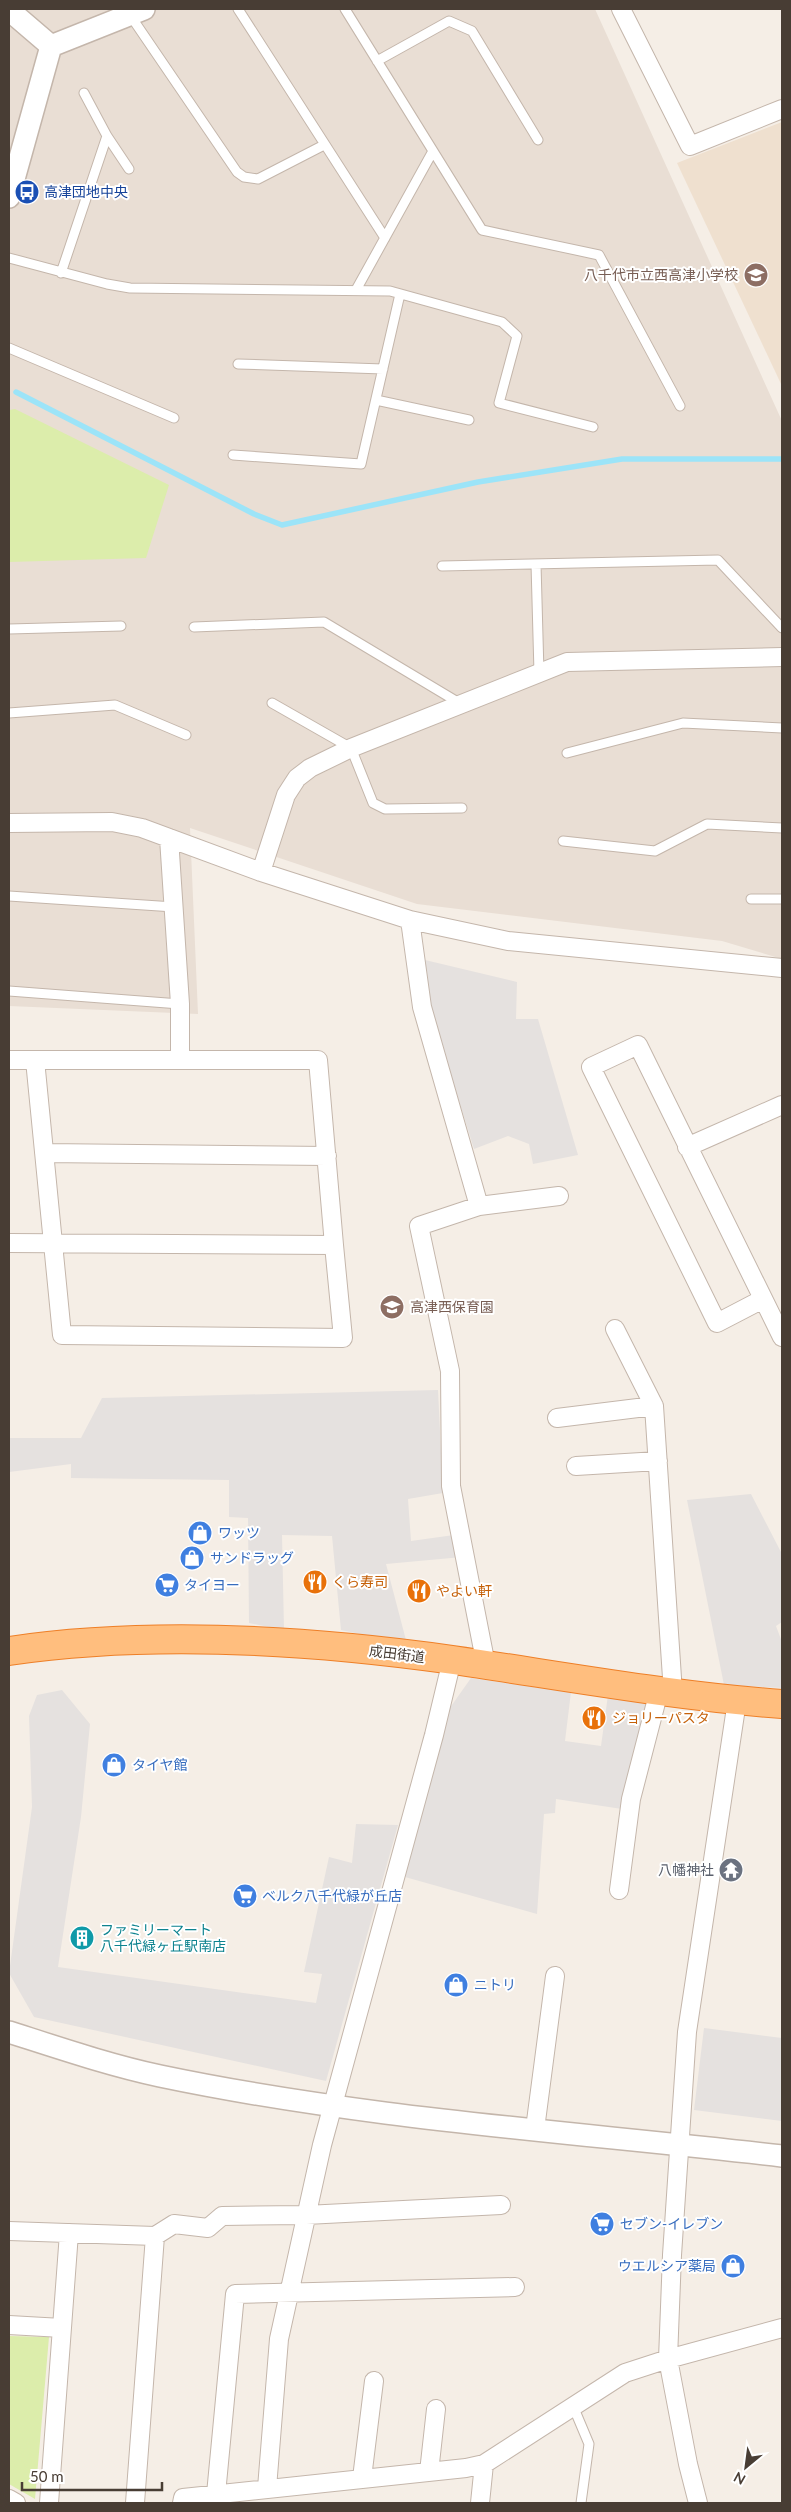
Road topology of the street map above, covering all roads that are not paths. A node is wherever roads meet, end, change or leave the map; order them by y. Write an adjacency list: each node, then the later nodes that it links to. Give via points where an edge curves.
1 (238, 9): 12 (lane)
2 (345, 9): 7 (lane)
3 (621, 9): 9 (street, via 690,146)
4 (9, 10): 6 (street)
5 (136, 12): 6 (street); 12 (lane, via 236,172 258,179)
6 (51, 46): 15 (street)
7 (377, 61): 11 (lane, via 449,21 472,31); 13 (lane)
8 (84, 93): 10 (lane)
9 (782, 109)
10 (107, 136): 14 (lane); 18 (lane)
11 (538, 140)
12 (324, 145): 16 (lane)
13 (433, 151): 16 (lane); 25 (lane, via 482,230 599,255)
14 (129, 169)
15 (9, 197)
16 (385, 238): 19 (lane)
17 (9, 258): 18 (lane)
18 (61, 273): 19 (lane, via 130,288)
19 (356, 290): 20 (lane)
20 (400, 294): 23 (lane); 28 (lane, via 502,322 517,336 499,403)
21 (9, 348): 26 (lane)
22 (238, 364): 23 (lane)
23 (383, 369): 24 (lane)
24 (376, 400): 27 (lane); 29 (lane, via 362,464)
25 (680, 406)
26 (174, 418)
27 (469, 420)
28 (593, 427)
29 (234, 455)
30 (536, 564): 31 (lane); 34 (lane, via 718,560); 37 (lane)
31 (442, 566)
32 (121, 626): 35 (lane)
33 (194, 627): 39 (lane, via 324,622)
34 (782, 628)
35 (9, 629)
36 (782, 657): 37 (street, via 567,662)
37 (539, 673): 39 (street)
38 (272, 703): 43 (lane)
39 (461, 704): 43 (street)
40 (9, 713): 42 (lane, via 115,705)
41 (782, 728): 44 (lane, via 683,723)
42 (186, 735)
43 (351, 748): 45 (lane, via 373,802 385,809); 50 (street, via 297,778 286,795)
44 (566, 753)
45 (462, 808)
46 (9, 823): 48 (street, via 112,822)
47 (782, 828): 49 (lane, via 707,824 655,851)
48 (169, 838): 50 (street); 54 (street)
49 (564, 841)
50 (261, 872): 55 (street)
51 (9, 896): 54 (lane)
52 (751, 899): 53 (lane)
53 (782, 899)
54 (174, 906): 58 (street)
55 (410, 920): 56 (street, via 508,941); 67 (street, via 422,1007)
56 (782, 968)
57 (9, 991): 58 (lane)
58 (180, 1004): 59 (street)
59 (180, 1059): 61 (street); 65 (street, via 318,1060)
60 (9, 1060): 61 (street)
61 (36, 1060): 64 (street)
62 (782, 1105): 63 (street)
63 (687, 1147): 71 (street); 71 (street, via 638,1045 592,1067 717,1323)
64 (44, 1153): 65 (street); 69 (street)
65 (327, 1156): 70 (street)
66 (560, 1196): 67 (street)
67 (479, 1206): 80 (street, via 419,1226 450,1371 451,1486)
68 (9, 1243): 69 (street)
69 (53, 1243): 70 (street); 70 (street, via 62,1335 343,1338)
70 (334, 1245)
71 (763, 1299): 73 (street)
72 (615, 1329): 74 (street)
73 (782, 1337)
74 (654, 1406): 75 (street); 76 (street)
75 (557, 1418)
76 (658, 1461): 77 (street); 81 (street)
77 (576, 1466)
78 (9, 1652): 79 (highway, 成田街道, via 41,1646 152,1640 251,1641)
79 (452, 1660): 80 (highway, 成田街道); 87 (street)
80 (486, 1666): 81 (highway, 成田街道)
81 (666, 1692): 82 (highway, 成田街道); 84 (street, via 631,1799)
82 (737, 1701): 83 (highway, 成田街道); 89 (street, via 687,2032)
83 (782, 1704)
84 (619, 1890)
85 (555, 1976): 88 (street)
86 (9, 2032): 87 (street, via 160,2076)
87 (333, 2107): 88 (street); 92 (street)
88 (535, 2128): 89 (street)
89 (679, 2144): 90 (street); 101 (street)
90 (782, 2156)
91 (501, 2205): 92 (street)
92 (306, 2215): 95 (street, via 222,2216 208,2228 174,2224); 97 (street)
93 (9, 2231): 94 (street)
94 (69, 2233): 95 (street); 99 (street)
95 (155, 2236): 113 (street)
96 (515, 2286): 97 (street)
97 (289, 2292): 108 (street, via 279,2339); 109 (street, via 235,2294)
98 (9, 2324): 99 (street)
99 (62, 2328): 112 (street)
100 (782, 2328): 101 (street)
101 (668, 2359): 103 (street, via 626,2373); 117 (street)
102 (374, 2380): 107 (street)
103 (574, 2406): 105 (street); 116 (lane, via 589,2444)
104 (436, 2409): 106 (street)
105 (484, 2464): 106 (street); 115 (street)
106 (429, 2472): 107 (street)
107 (362, 2478): 108 (street)
108 (267, 2488): 109 (street)
109 (216, 2494): 114 (street, via 183,2498)
110 (9, 2499): 111 (street)
111 (16, 2503)
112 (49, 2503)
113 (135, 2503)
114 (182, 2503)
115 (480, 2503)
116 (581, 2503)
117 (698, 2503)

